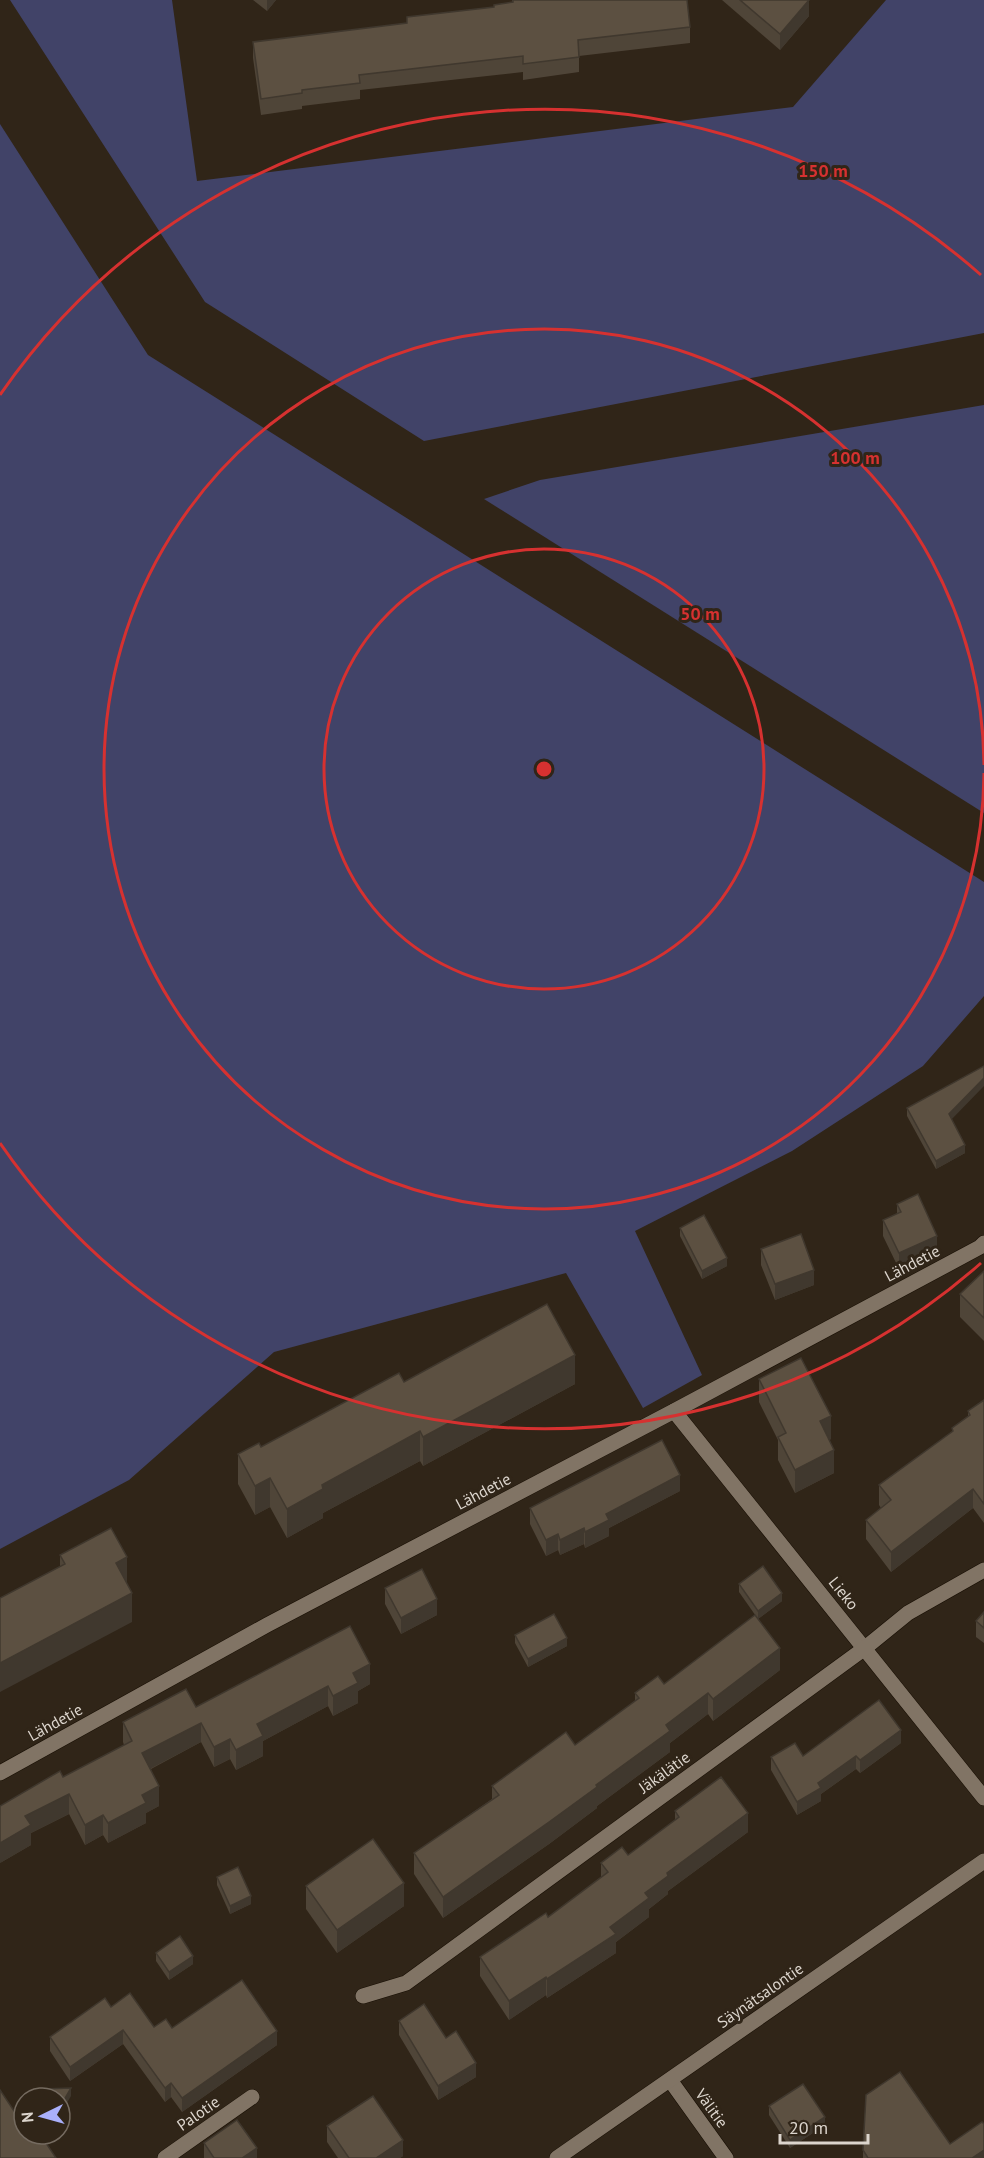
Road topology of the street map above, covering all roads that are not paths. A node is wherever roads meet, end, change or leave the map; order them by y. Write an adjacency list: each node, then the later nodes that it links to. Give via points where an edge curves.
1 (984, 1243): 2 (street, Lähdetie)
2 (674, 1411): 4 (street, Lieko); 5 (street, Lähdetie, via 275,1621)
3 (984, 1570): 4 (street, Jäkälätie, via 908,1613)
4 (865, 1648): 6 (street, Lieko); 8 (street, Jäkälätie, via 406,1983)
5 (0, 1773)
6 (984, 1798)
7 (984, 1861): 9 (street, Säynätsalontie)
8 (363, 1996)
9 (670, 2080): 12 (street, Säynätsalontie); 13 (street, Välitie)
10 (252, 2097): 11 (street, Palotie)
11 (165, 2158)
12 (556, 2158)
13 (726, 2158)

